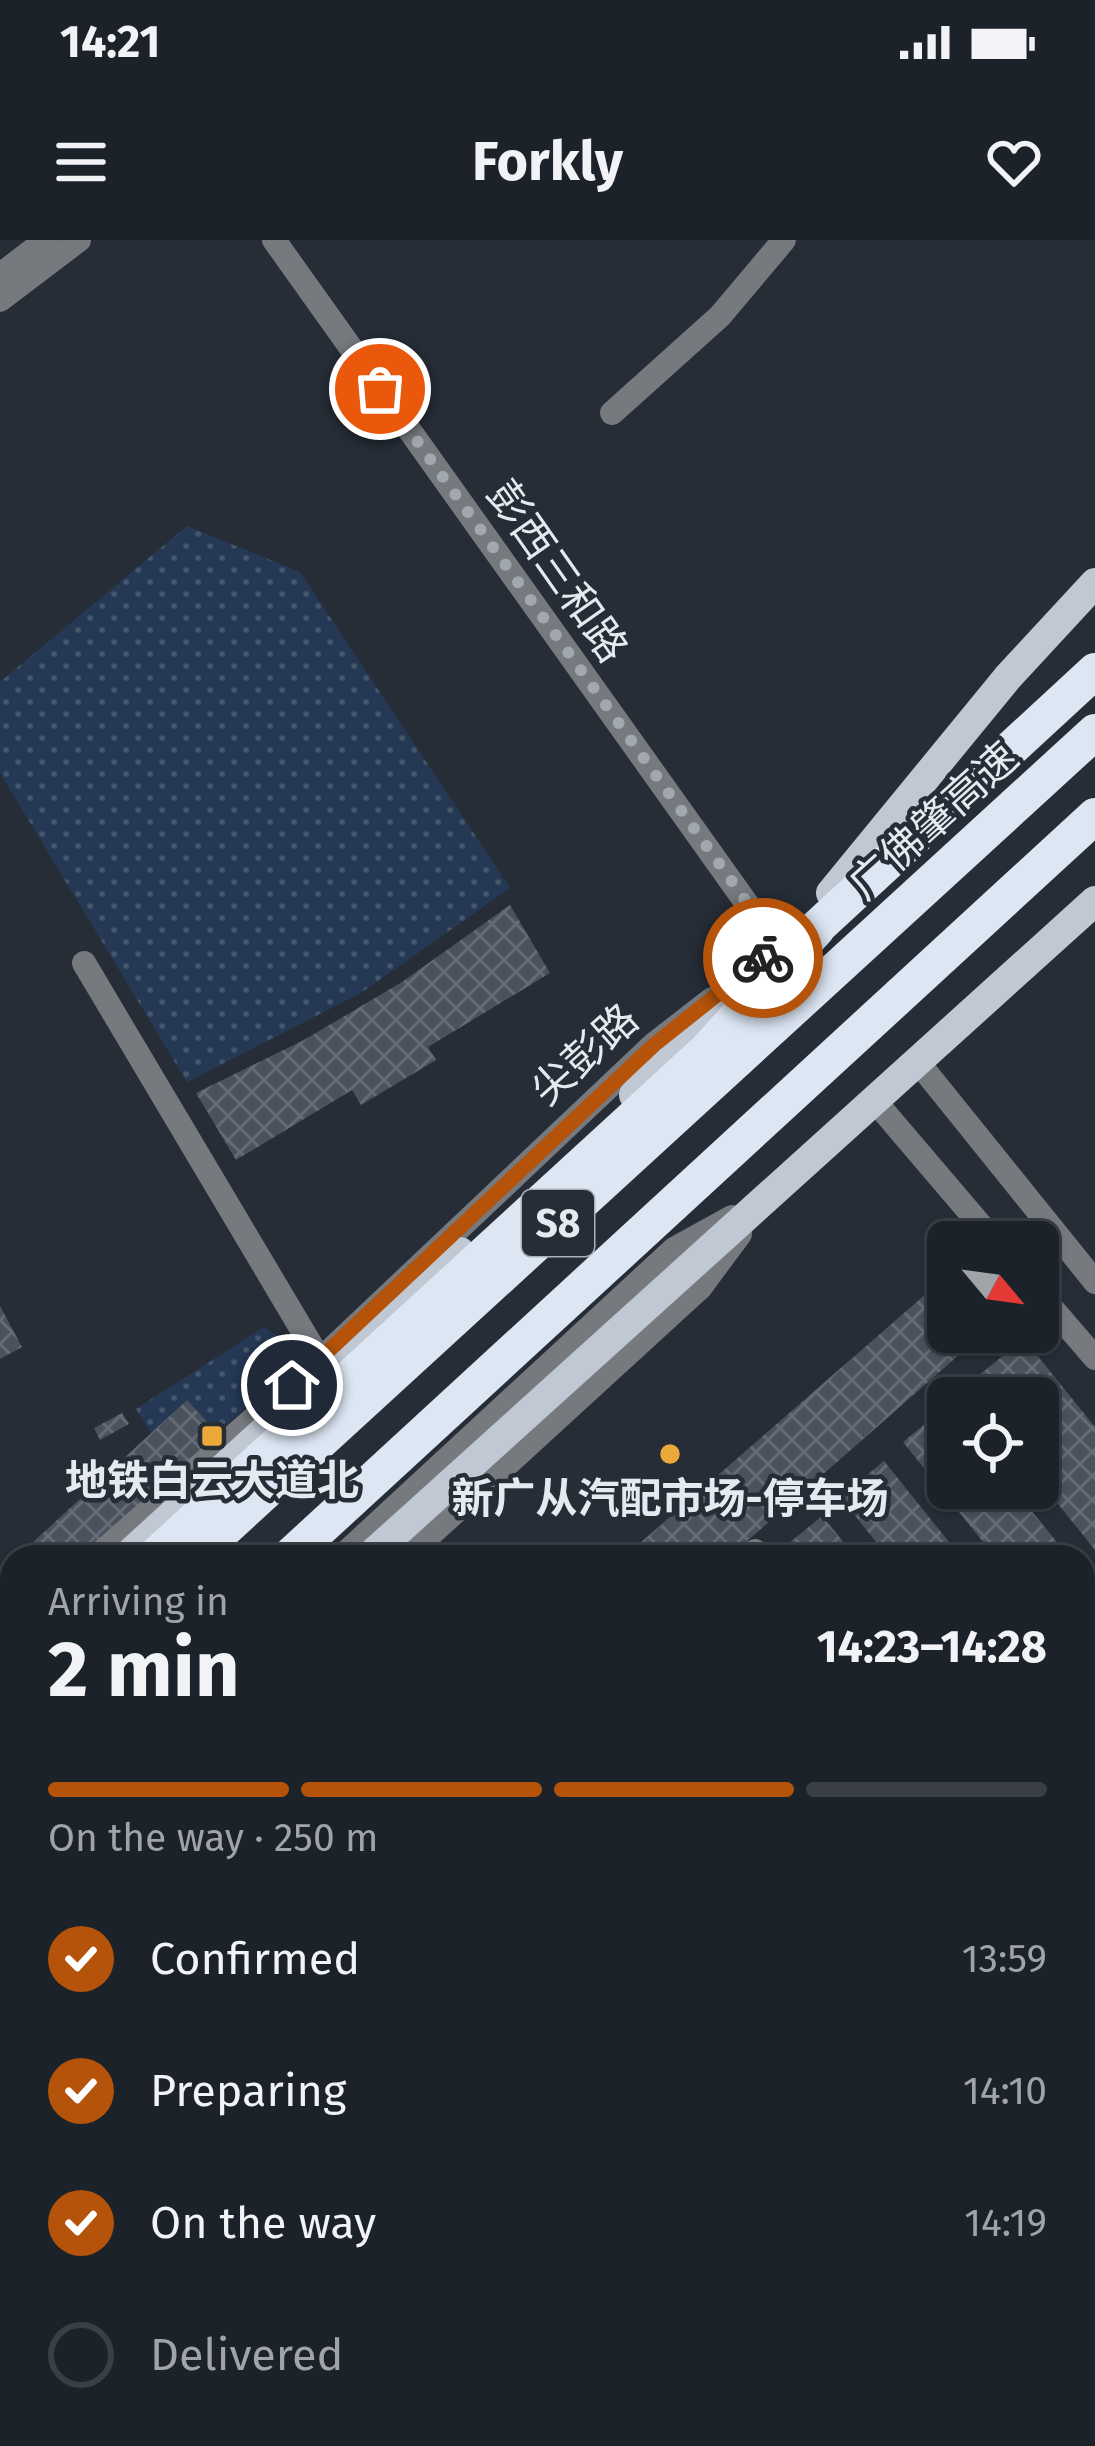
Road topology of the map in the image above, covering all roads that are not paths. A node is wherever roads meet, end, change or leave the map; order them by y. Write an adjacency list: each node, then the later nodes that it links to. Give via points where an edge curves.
1 (46, 240): 5 (street)
2 (79, 240): 6 (street)
3 (274, 240): 14 (street, 彭西三和路)
4 (784, 240): 7 (street, via 720,316)
5 (0, 275)
6 (0, 300)
7 (612, 412)
8 (1095, 583): 14 (main road, 尖彭路, via 1008,677 853,871)
9 (1095, 671): 13 (highway)
10 (1095, 732): 28 (highway, 广佛肇高速 / S8)
11 (1095, 816): 29 (highway, S8)
12 (1095, 901): 16 (main road)
13 (817, 929): 17 (highway); 27 (highway, via 707,1050)
14 (778, 946): 17 (main road); 24 (street, 尖彭路, via 654,1045)
15 (84, 963): 24 (street)
16 (917, 1061): 18 (main road); 21 (street)
17 (642, 1087): 26 (main road)
18 (874, 1100): 19 (main road); 20 (street)
19 (766, 1199): 30 (street, via 674,1249); 31 (main road); 32 (street, via 700,1288)
20 (977, 1221)
21 (1095, 1282)
22 (1059, 1316): 23 (street)
23 (1095, 1358)
24 (320, 1360): 25 (street, 尖彭路)
25 (110, 1545)
26 (139, 1545)
27 (167, 1545)
28 (207, 1545)
29 (302, 1545)
30 (354, 1545)
31 (382, 1545)
32 (419, 1545)

